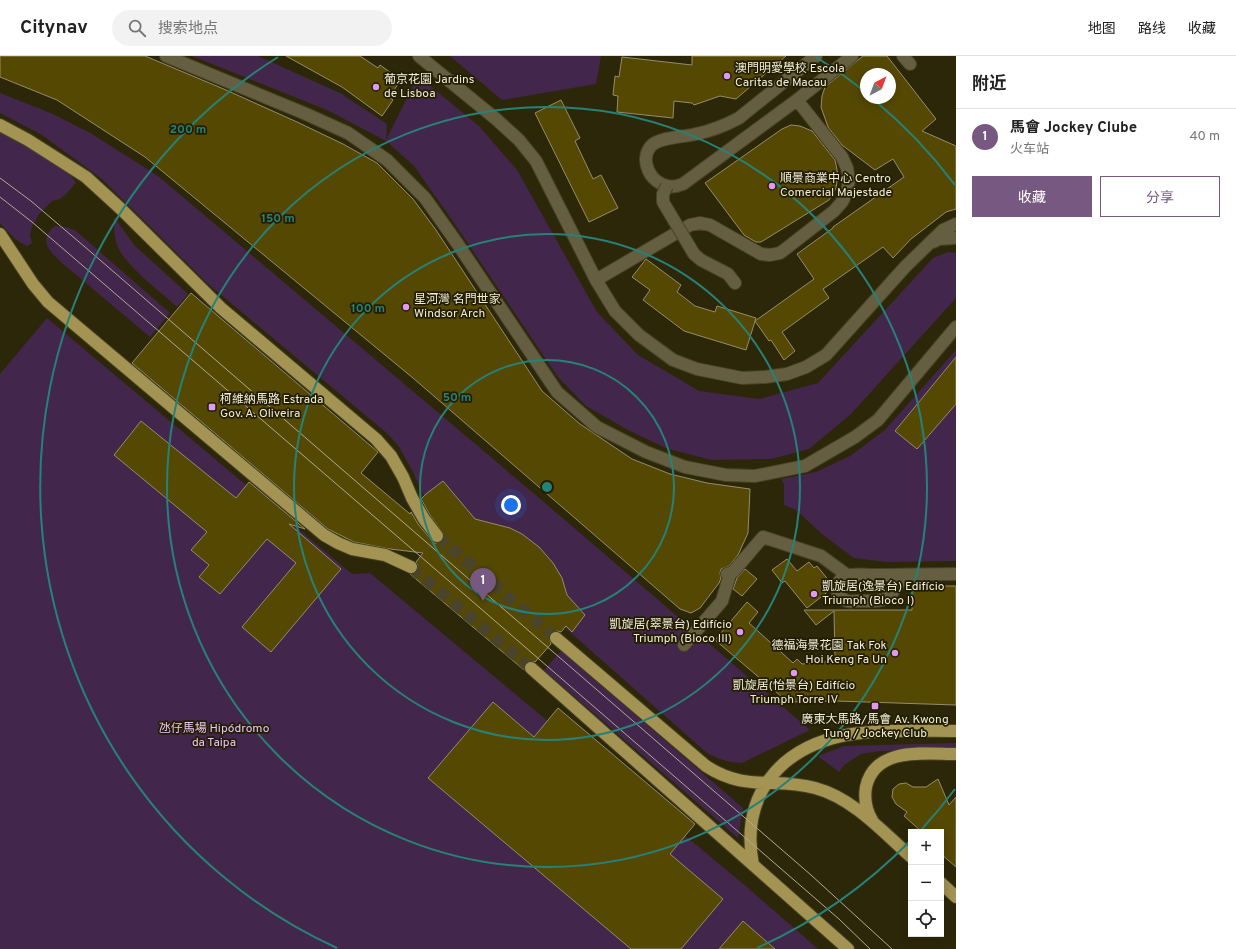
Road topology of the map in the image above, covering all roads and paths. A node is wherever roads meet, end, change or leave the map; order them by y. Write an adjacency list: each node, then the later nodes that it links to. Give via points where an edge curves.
1 (166, 56): 14 (street, via 348,133 388,160 425,198 557,392 597,427 646,452 685,467 726,475 755,476 805,466 855,437 878,420)
2 (419, 56): 12 (street, via 496,119 519,140 536,161)
3 (816, 56): 7 (street, via 734,121 696,134 657,141 651,146 647,151 646,165 653,179)
4 (852, 56): 5 (street)
5 (797, 100): 7 (street, via 683,184); 12 (street, via 842,157 847,168 847,192 834,211 780,253 770,255 752,250 710,225 690,225)
6 (0, 125): 15 (main road, via 86,177 221,308 376,439 391,456 424,519)
7 (667, 186): 13 (street, bridge, via 663,202 694,254 728,274)
8 (956, 224): 11 (street, via 943,230)
9 (0, 234): 16 (main road, via 48,302 324,535 352,549 385,555)
10 (956, 238): 11 (street, via 939,239)
11 (928, 244): 12 (street, via 826,355 806,367 787,374 765,377 742,378 719,374 673,360 639,335 616,311)
12 (596, 280)
13 (735, 283)
14 (956, 327)
15 (437, 536)
16 (411, 567)
17 (904, 574): 18 (street); 19 (street); 19 (street, via 887,599 850,602 842,598 837,586)
18 (956, 574)
19 (847, 575): 21 (street, via 821,556 764,537 729,574 722,601)
20 (556, 638): 25 (main road, via 706,766 734,780)
21 (684, 645)
22 (531, 668): 28 (main road)
23 (956, 731): 25 (main road, via 878,732 828,739 802,751 776,770)
24 (956, 754): 26 (main road, via 902,755 888,759 877,768 867,783 865,800 870,818)
25 (766, 783): 26 (main road, via 798,785 828,792 852,805); 28 (main road, via 752,820 750,838)
26 (879, 828): 27 (main road)
27 (908, 854)
28 (753, 865): 31 (main road)
29 (944, 886): 30 (main road)
30 (956, 897)
31 (848, 949)

